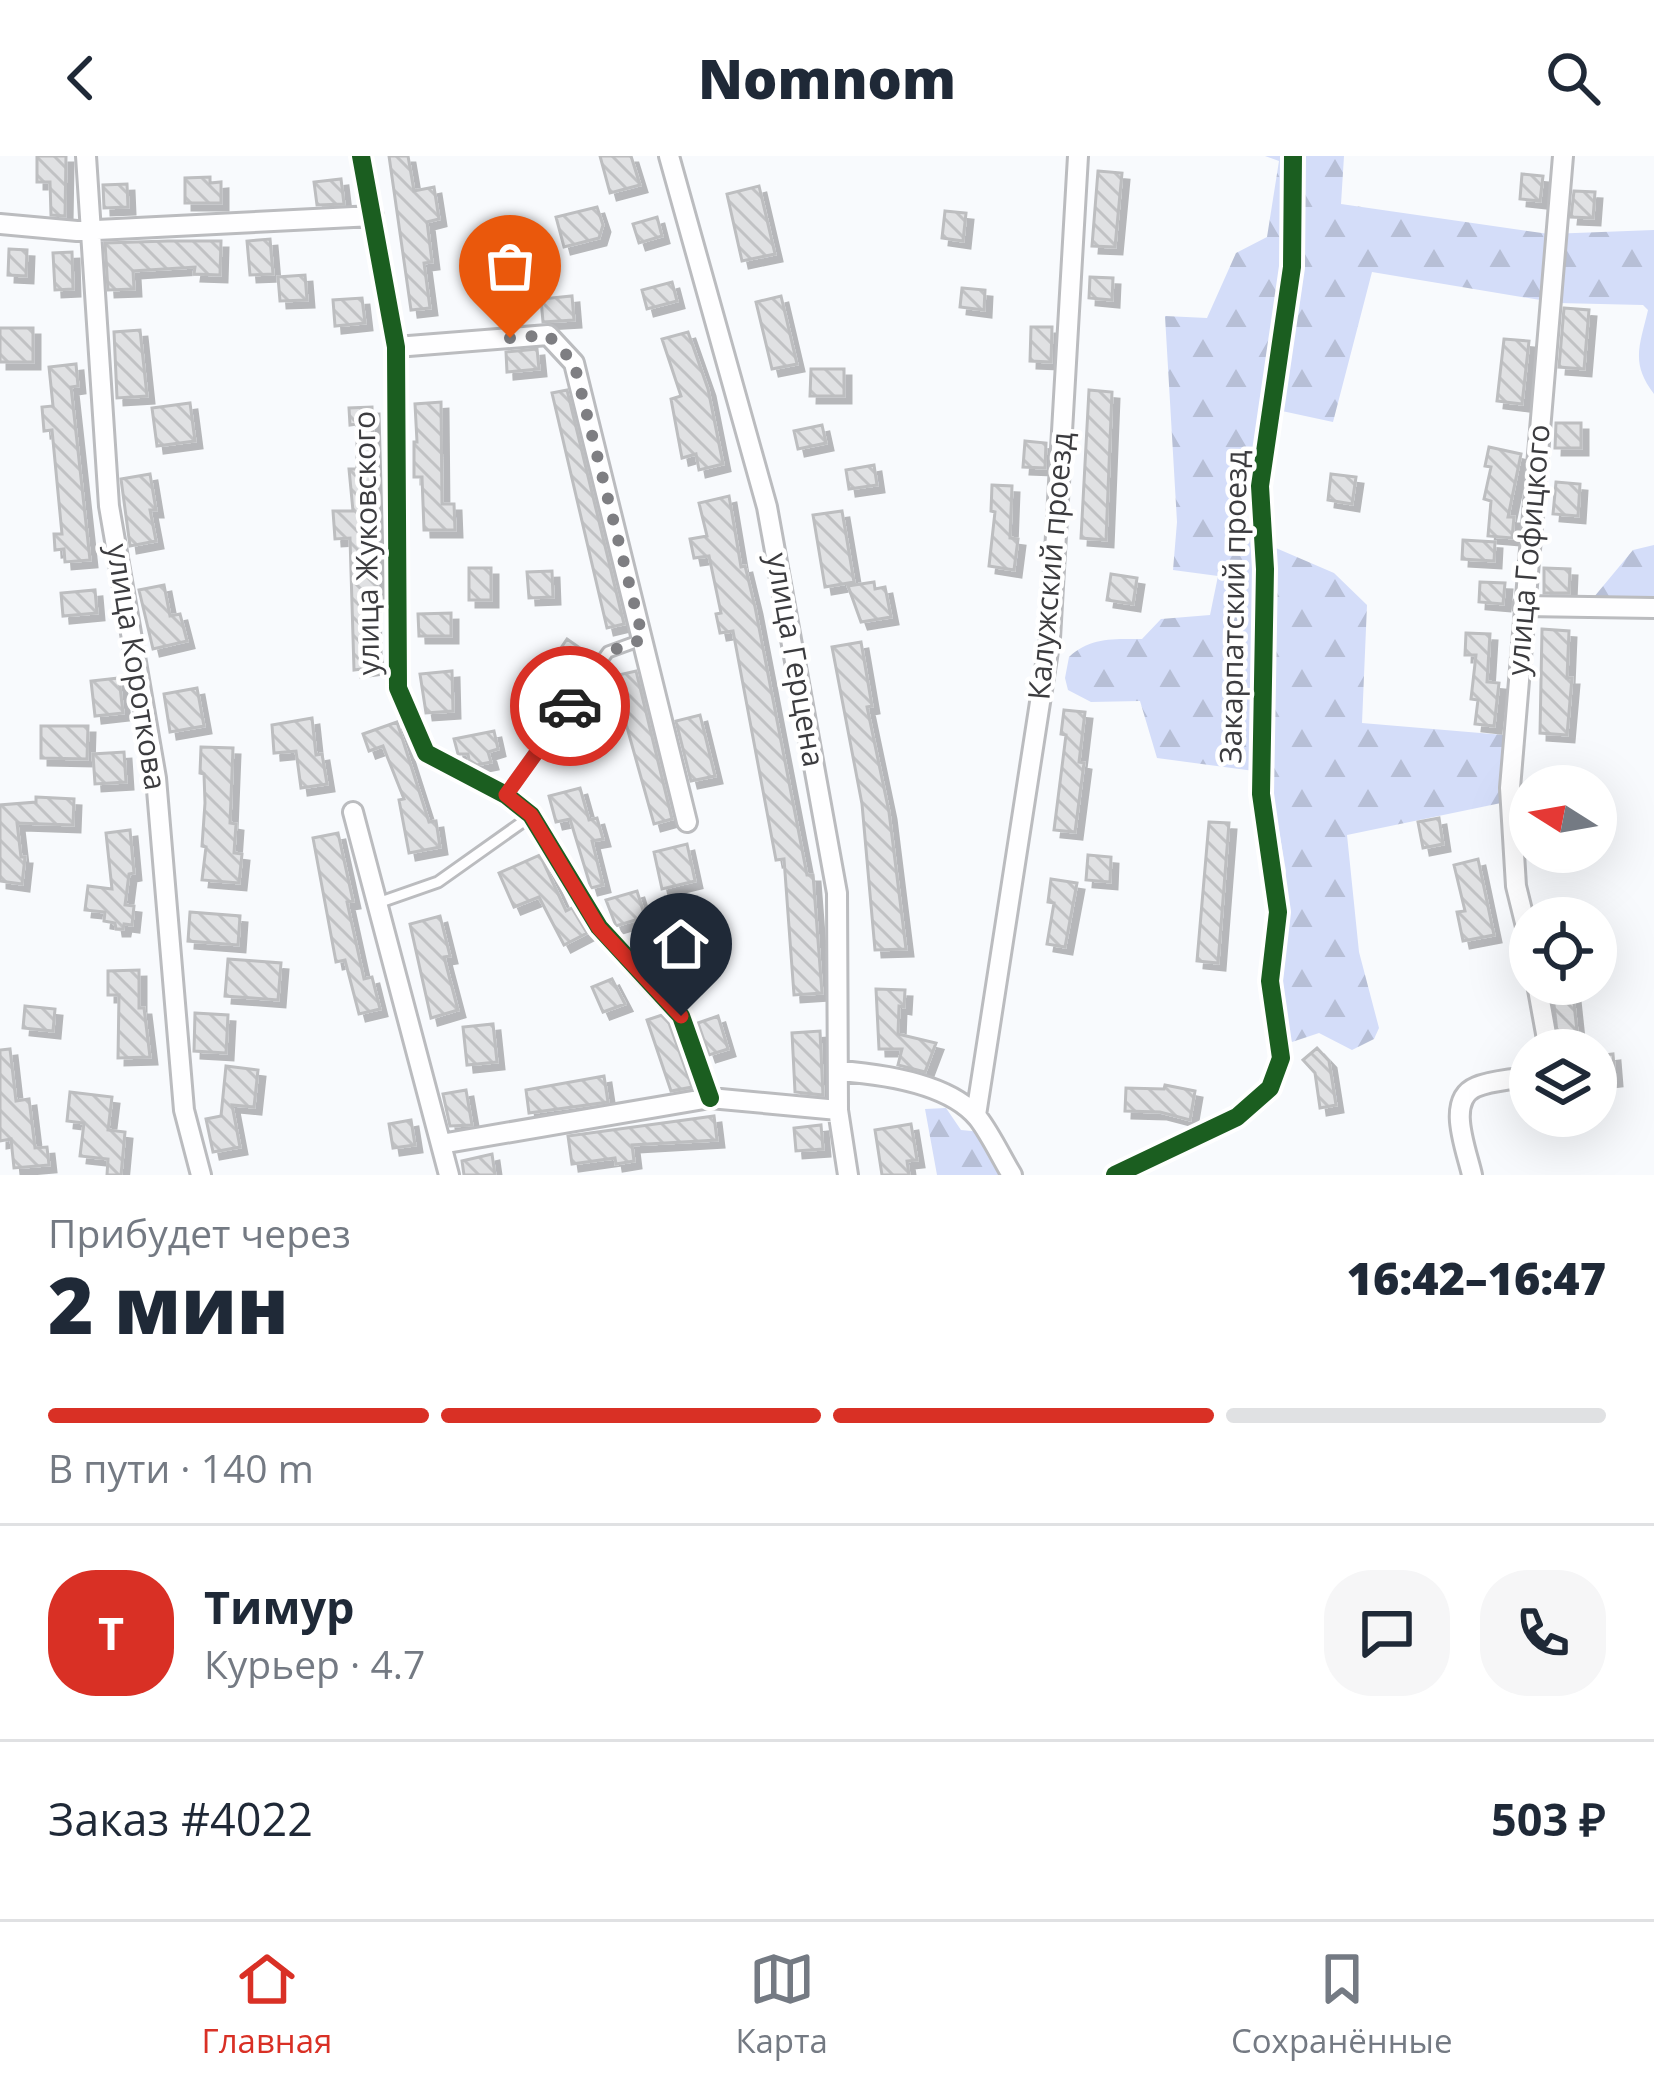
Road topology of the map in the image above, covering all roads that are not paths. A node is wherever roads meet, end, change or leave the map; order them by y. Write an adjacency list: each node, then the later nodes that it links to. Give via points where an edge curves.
1 (86, 156): 9 (street, улица Короткова)
2 (361, 156): 7 (street, улица Жуковского)
3 (669, 156): 20 (street, улица Герцена, via 771,529 837,893)
4 (1078, 156): 24 (street, Калужский проезд, via 1050,638)
5 (1293, 156): 30 (street, Закарпатский проезд, via 1292,267 1260,486 1261,794 1278,912 1270,981 1282,1058 1270,1088 1237,1118)
6 (1563, 156): 11 (street, улица Гофицкого)
7 (373, 216): 9 (street); 10 (street, улица Жуковского)
8 (0, 224): 9 (street)
9 (90, 229): 26 (street, улица Короткова, via 110,506 156,778 184,1111)
10 (395, 347): 13 (street, via 548,335 574,363); 14 (street, улица Жуковского, via 398,688 426,753)
11 (1523, 606): 12 (street); 18 (street, улица Гофицкого, via 1510,788)
12 (1654, 608)
13 (643, 639): 14 (lane, via 608,652); 17 (street)
14 (506, 795): 16 (street, улица Жуковского)
15 (352, 812): 19 (street)
16 (531, 815): 19 (lane, via 438,882); 22 (street, улица Жуковского, via 599,928 681,1016)
17 (687, 822)
18 (1519, 897)
19 (375, 904): 25 (street)
20 (838, 1071): 23 (street, улица Герцена); 24 (street, via 928,1086)
21 (1509, 1080): 31 (street, via 1472,1088 1462,1099)
22 (710, 1098): 23 (street); 25 (street)
23 (838, 1110): 28 (street, улица Герцена)
24 (976, 1115): 29 (street)
25 (441, 1144): 27 (street)
26 (201, 1175)
27 (449, 1175)
28 (848, 1175)
29 (1012, 1175)
30 (1115, 1175)
31 (1472, 1175)

